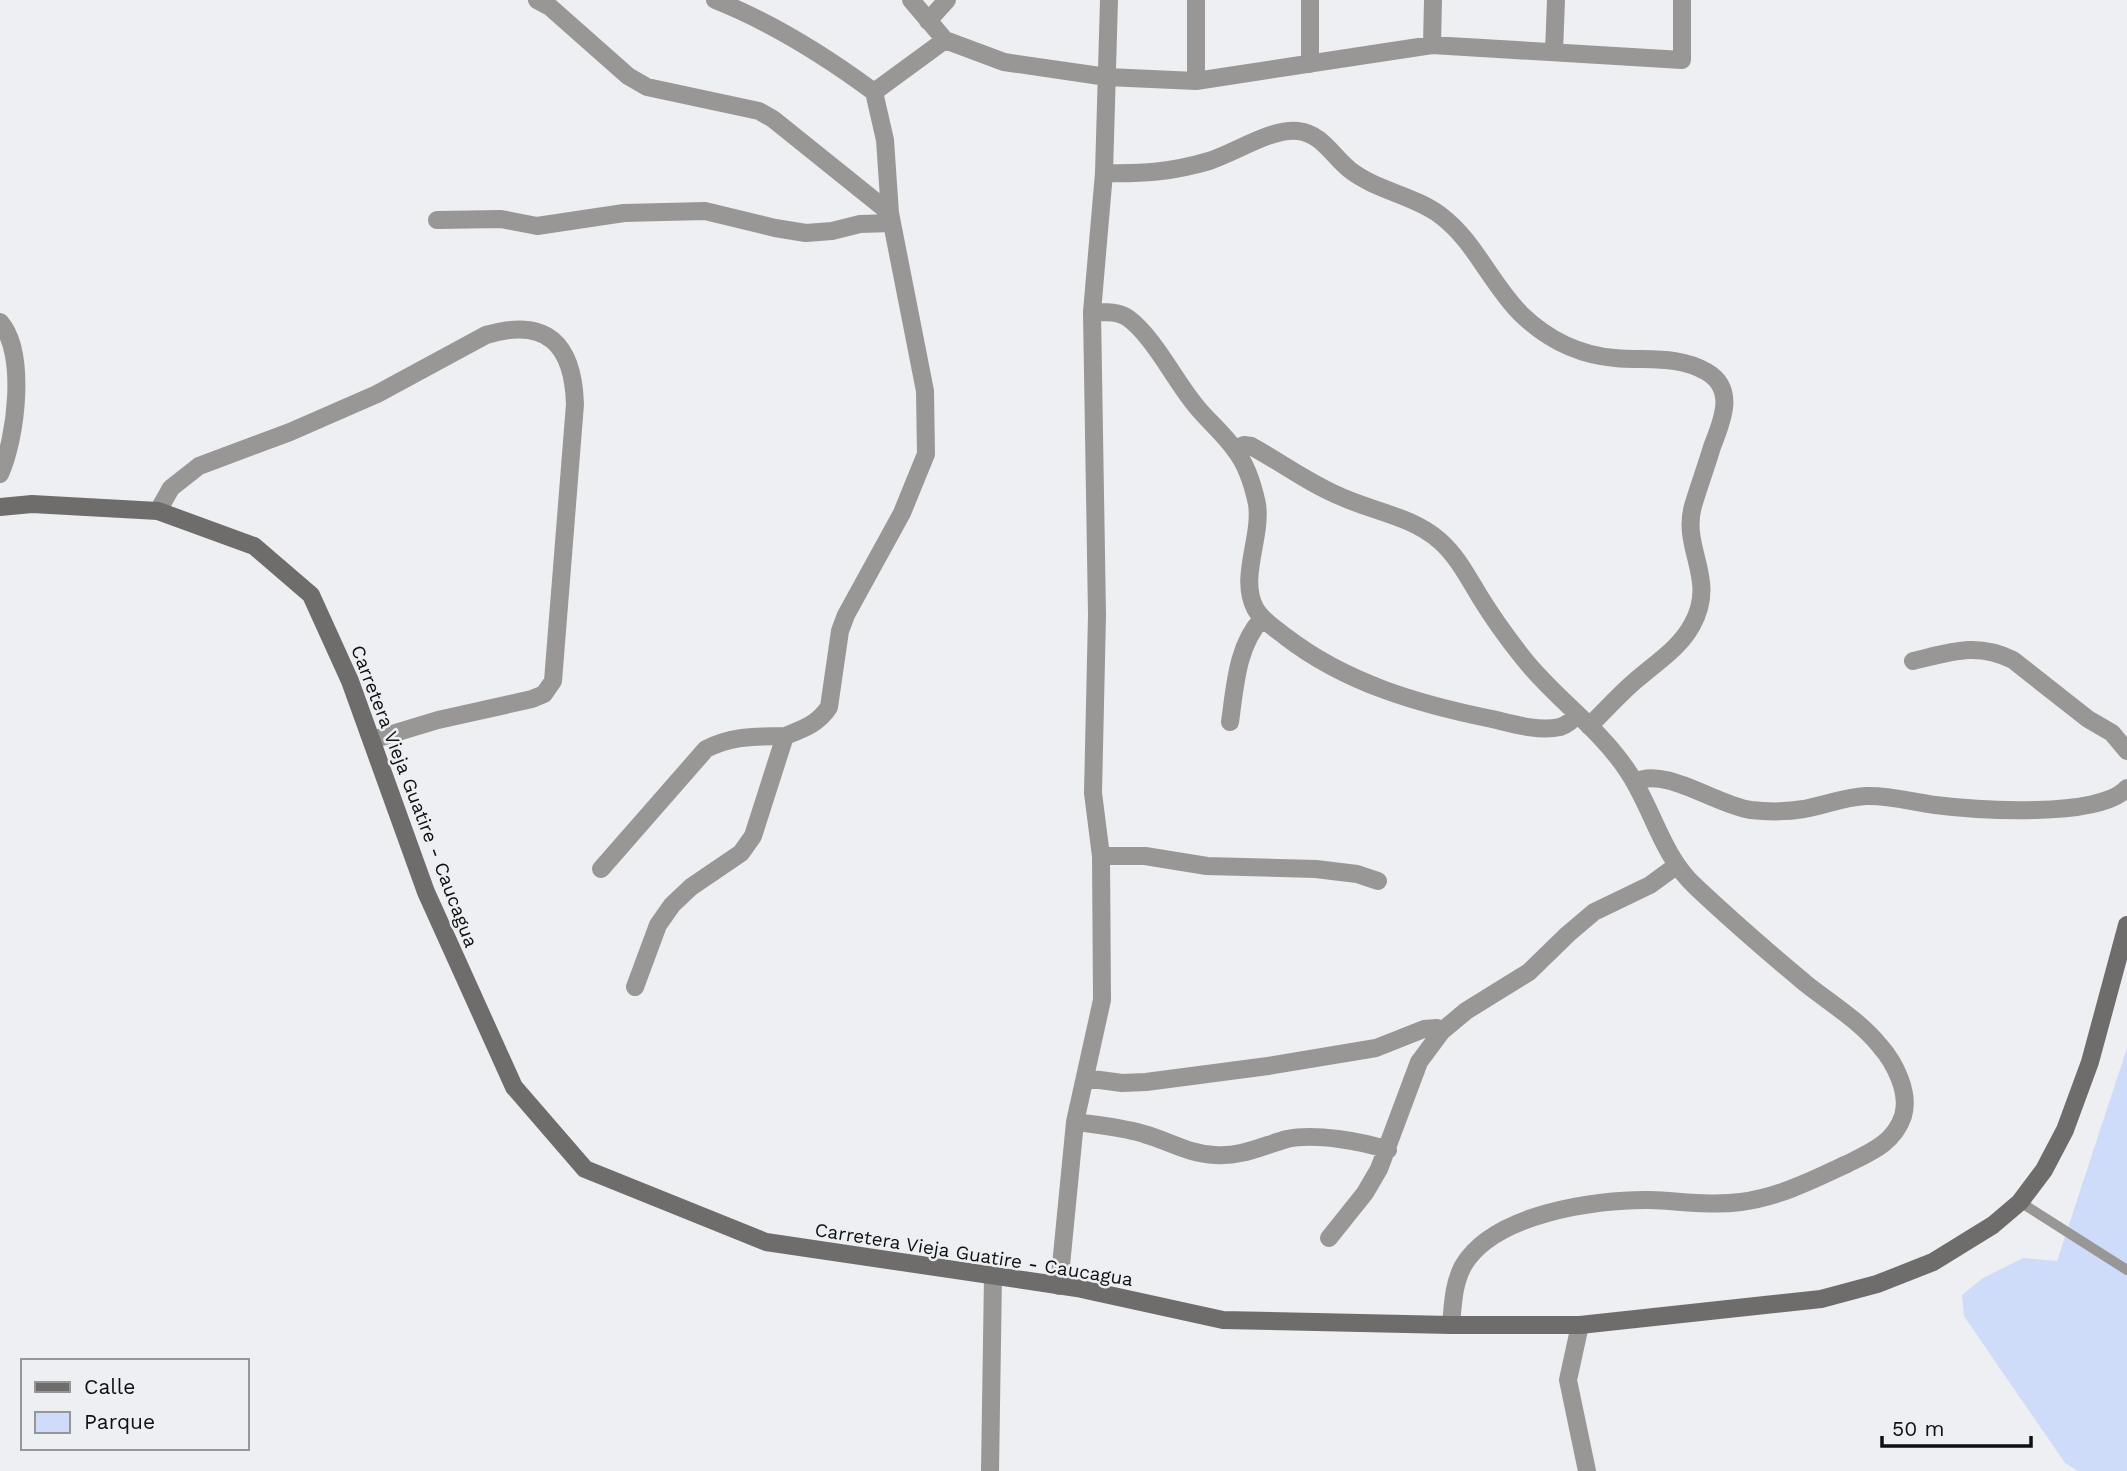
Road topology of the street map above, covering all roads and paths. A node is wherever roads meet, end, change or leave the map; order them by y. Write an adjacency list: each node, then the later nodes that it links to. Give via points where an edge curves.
1 (537, 0): 20 (street, via 646,87 759,111 773,119)
2 (715, 0): 18 (street, via 757,17)
3 (911, 0): 11 (street)
4 (947, 0): 11 (street)
5 (1109, 0): 16 (street)
6 (1196, 0): 17 (street)
7 (1310, 0): 15 (street)
8 (1433, 0): 13 (street)
9 (1556, 0): 14 (street)
10 (1682, 0): 14 (street, via 1682,60)
11 (928, 21): 12 (street)
12 (945, 40): 16 (street, via 1004,62); 18 (street)
13 (1432, 46): 14 (street); 15 (street)
14 (1554, 52)
15 (1310, 64): 17 (street)
16 (1107, 77): 17 (street); 19 (street)
17 (1196, 81)
18 (874, 92): 20 (street, via 886,140)
19 (1104, 173): 22 (street); 30 (street, via 1162,173 1212,160 1277,132 1310,134 1360,177 1422,204 1453,225 1505,296 1547,336 1597,356 1668,359 1693,365 1720,384 1724,418 1690,524 1703,583 1699,610 1675,648)
20 (891, 218): 21 (street, via 806,233 705,211 624,213 537,226 501,219); 32 (street, via 925,391 926,454 902,513 846,615 829,707 813,725)
21 (436, 220)
22 (1092, 312): 24 (street, via 1117,313 1141,330 1196,406); 37 (street, via 1097,615 1093,793)
23 (0, 322): 25 (street, via 8,330 18,387 7,459)
24 (1235, 449): 28 (street, via 1257,506 1249,584 1250,597); 30 (street, via 1251,446 1322,488 1415,523 1435,537 1454,556 1525,660)
25 (0, 474)
26 (0, 507): 27 (main road, Carretera Vieja Guatire - Caucagua, via 32,503)
27 (158, 510): 33 (main road, Carretera Vieja Guatire - Caucagua, via 254,546 311,595); 33 (street, via 171,488 199,466 367,399 486,335 525,329 554,341 572,370 575,404 552,681 544,694 532,699)
28 (1262, 619): 30 (street, via 1338,671 1408,699 1542,728); 31 (street, via 1247,640)
29 (1913, 661): 34 (street, via 1967,649 2002,654 2112,733)
30 (1583, 721): 35 (street)
31 (1230, 722)
32 (785, 736): 39 (street, via 738,737 706,749); 42 (street, via 753,836 741,853 672,905 659,925)
33 (372, 740): 50 (main road, Carretera Vieja Guatire - Caucagua, via 426,892 514,1087 585,1168 766,1242)
34 (2127, 751)
35 (1635, 782): 36 (street, via 1666,779 1729,805 1768,811 1868,796 1977,809 2060,809 2096,804); 38 (street)
36 (2127, 788)
37 (1101, 856): 40 (street, via 1145,856 1208,866 1316,869); 44 (street, via 1102,1000)
38 (1676, 866): 43 (street, via 1650,885 1594,912 1529,972); 52 (street, via 1883,1049 1902,1086 1905,1108 1901,1121 1889,1140 1872,1152 1768,1197 1721,1204 1603,1203 1561,1211 1496,1234 1477,1248 1462,1268)
39 (601, 869)
40 (1378, 881)
41 (2127, 925): 47 (main road, Carretera Vieja Guatire - Caucagua, via 2090,1062 2065,1130)
42 (635, 987)
43 (1442, 1031): 44 (street, via 1424,1029 1376,1048 1236,1071 1146,1082); 46 (street, via 1419,1062)
44 (1085, 1078): 45 (street)
45 (1075, 1122): 46 (street, via 1123,1128 1202,1155 1246,1153 1306,1137 1367,1143); 51 (street)
46 (1388, 1150): 48 (street, via 1365,1192)
47 (2020, 1202): 49 (lane); 53 (main road, Carretera Vieja Guatire - Caucagua, via 1965,1244 1877,1284 1821,1299)
48 (1329, 1238)
49 (2127, 1270)
50 (993, 1276): 51 (main road, Carretera Vieja Guatire - Caucagua); 54 (street)
51 (1059, 1286): 52 (main road, Carretera Vieja Guatire - Caucagua, via 1223,1320)
52 (1451, 1325): 53 (main road, Carretera Vieja Guatire - Caucagua)
53 (1580, 1325): 55 (street, via 1568,1380)
54 (990, 1471)
55 (1587, 1471)

